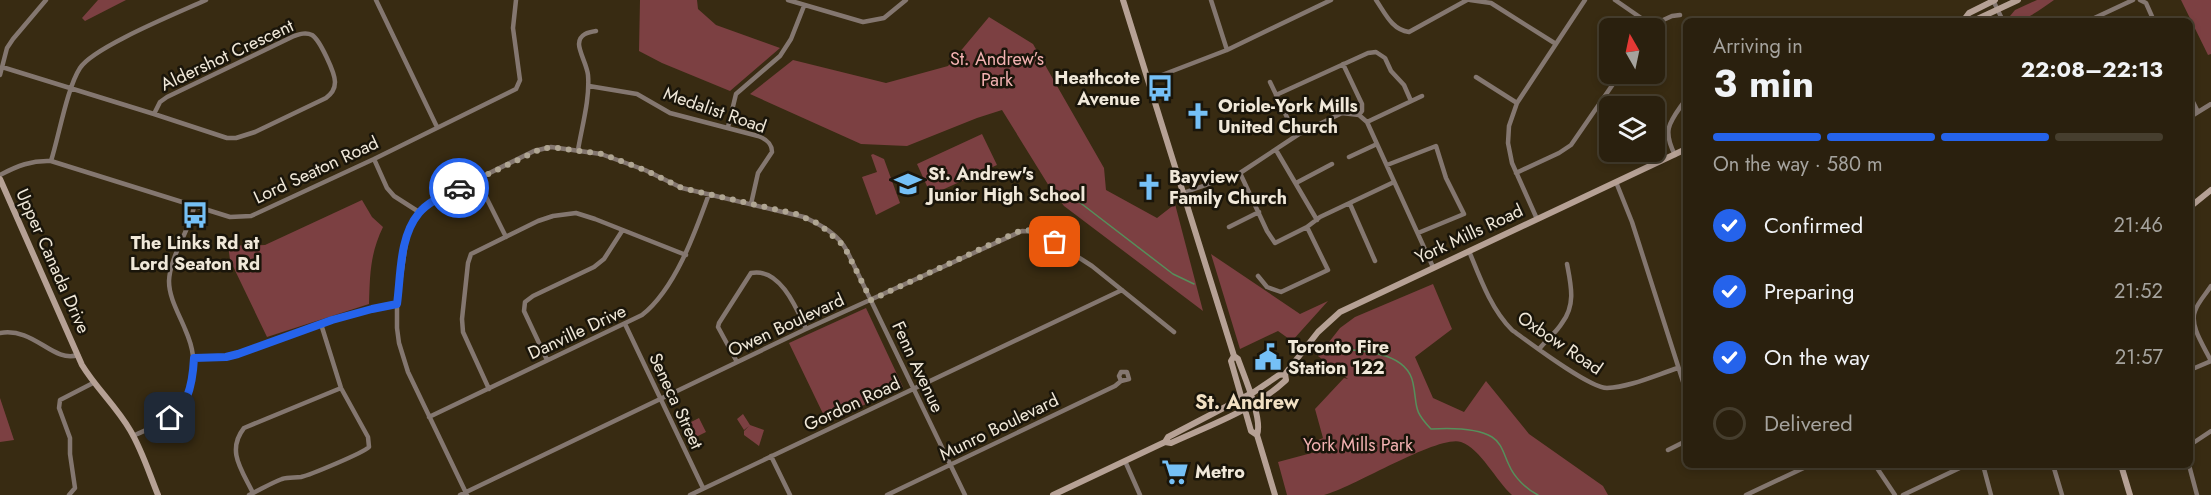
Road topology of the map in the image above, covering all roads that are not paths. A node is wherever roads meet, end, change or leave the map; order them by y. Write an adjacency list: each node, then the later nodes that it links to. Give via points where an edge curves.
1 (46, 0): 32 (street, via 7,48)
2 (206, 0): 39 (street, via 92,55 79,70)
3 (376, 0): 52 (street)
4 (516, 0): 52 (street, Lord Seaton Road, via 513,28 519,84)
5 (788, 0): 18 (street)
6 (906, 0): 18 (street, via 884,18 863,22)
7 (1123, 0): 35 (main road)
8 (1211, 0): 30 (street)
9 (1331, 0): 30 (street)
10 (1376, 0): 11 (street, via 1393,24 1409,32)
11 (1469, 0): 29 (street, via 1491,3)
12 (1585, 0): 29 (street)
13 (1615, 0): 21 (street)
14 (1994, 0): 19 (street); 22 (main road)
15 (2018, 0): 19 (main road)
16 (2133, 0): 25 (street)
17 (2140, 0): 26 (street, via 2146,3)
18 (804, 6): 53 (street, via 780,56 736,94)
19 (1998, 10): 23 (main road); 24 (street)
20 (1680, 15): 27 (street)
21 (1638, 18)
22 (1966, 18)
23 (1980, 18)
24 (2002, 18)
25 (2094, 18)
26 (2153, 18)
27 (1665, 19)
28 (596, 31): 38 (street, via 586,33 579,45)
29 (1556, 44): 44 (street)
30 (1227, 50): 35 (street)
31 (1343, 64): 40 (street); 42 (street, via 1368,52 1381,54); 49 (street, via 1362,104)
32 (2, 67): 33 (street); 39 (street, Aldershot Crescent)
33 (0, 75)
34 (1476, 77): 44 (street)
35 (1149, 80): 73 (main road)
36 (1270, 82): 40 (street)
37 (1613, 84): 66 (street, via 1571,145)
38 (588, 86): 53 (street, Medalist Road, via 637,94 670,112); 56 (street)
39 (72, 88): 48 (street, Aldershot Crescent); 62 (street)
40 (1276, 95): 54 (street)
41 (1422, 96): 42 (street)
42 (1411, 101): 51 (street)
43 (2193, 102): 47 (street)
44 (1517, 103): 66 (street, via 1508,143)
45 (1683, 104): 59 (street, via 1667,128)
46 (2211, 104): 47 (street)
47 (2198, 112): 50 (street)
48 (154, 114): 48 (street, Aldershot Crescent, via 227,138 243,137 326,98 335,87 334,76 319,42 305,33 167,97)
49 (1359, 115): 51 (street); 54 (street, via 1342,113)
50 (2193, 115)
51 (1367, 122): 55 (street)
52 (438, 127): 61 (street, Lord Seaton Road)
53 (728, 127): 75 (street, Medalist Road, via 763,138 772,148 758,174)
54 (1296, 136): 57 (street)
55 (1377, 144): 60 (street); 64 (street)
56 (578, 150): 68 (street, Fenn Avenue, via 543,148); 74 (street, Fenn Avenue, via 607,156 675,186)
57 (1276, 150): 65 (street); 71 (street)
58 (1683, 152): 59 (main road, York Mills Road)
59 (1675, 154): 70 (main road, York Mills Road)
60 (1349, 157)
61 (374, 159): 78 (street, Lord Seaton Road, via 251,216 230,217); 79 (street, via 387,188)
62 (51, 161): 67 (street, Lord Seaton Road, via 26,163); 78 (street, Lord Seaton Road)
63 (1332, 164): 71 (street)
64 (1387, 165): 69 (street); 86 (street, via 1436,146 1464,214)
65 (1240, 173): 73 (street); 80 (street)
66 (1516, 173): 81 (street)
67 (0, 177): 104 (main road, Upper Canada Drive)
68 (477, 179): 79 (street, Fenn Avenue); 87 (street)
69 (1394, 182): 76 (street); 86 (street)
70 (1616, 182): 81 (main road, York Mills Road); 110 (street)
71 (1296, 183): 82 (street)
72 (2211, 190): 77 (main road)
73 (1183, 193): 105 (main road)
74 (709, 194): 75 (street, Fenn Avenue); 89 (street, Danville Drive)
75 (751, 204): 96 (street, Fenn Avenue, via 804,217 830,232 844,246)
76 (1350, 204): 82 (street); 90 (street)
77 (2193, 205)
78 (194, 207): 106 (street, via 169,280)
79 (419, 212): 97 (street, via 405,242)
80 (1259, 212): 83 (street); 84 (street, via 1275,243)
81 (1537, 219): 88 (main road, York Mills Road)
82 (1317, 220): 84 (street)
83 (1229, 227)
84 (1307, 227): 93 (street, via 1328,270 1281,292 1267,287)
85 (622, 231): 87 (street, via 584,214 570,213 538,221); 89 (street); 107 (street, via 594,267 525,302 524,311)
86 (1418, 233): 92 (street)
87 (506, 237): 117 (street, via 471,254 468,263 463,332)
88 (1468, 251): 92 (main road, York Mills Road); 103 (street, Oxbow Road, via 1496,311 1512,330)
89 (686, 255): 99 (street, Danville Drive, via 650,309)
90 (1375, 261)
91 (1567, 264): 103 (street, via 1572,291 1570,307 1563,323)
92 (1433, 267): 112 (main road, York Mills Road, via 1340,312 1318,332)
93 (1258, 276)
94 (2211, 286): 108 (street, via 2193,316)
95 (1122, 290): 96 (street, Owen Boulevard, via 1048,237 1026,230); 101 (street, Owen Boulevard); 118 (street, Gordon Road)
96 (871, 300): 100 (street, Owen Boulevard); 118 (street, Fenn Avenue)
97 (397, 304): 98 (street); 124 (street, via 400,349)
98 (321, 324): 106 (street, via 226,357); 116 (street)
99 (625, 324): 107 (street, Danville Drive); 120 (street, Seneca Street)
100 (806, 329): 109 (street, Owen Boulevard); 109 (street, via 786,290 762,274 751,273 718,327)
101 (1174, 332)
102 (0, 333): 104 (street, via 28,336 65,357)
103 (1540, 348): 110 (street, Oxbow Road, via 1600,387 1626,385)
104 (78, 355): 115 (main road, Upper Canada Drive)
105 (1234, 356): 119 (main road); 121 (main road, via 1231,361)
106 (194, 358): 127 (street, via 181,410)
107 (547, 360): 117 (street, Danville Drive)
108 (2211, 361): 111 (street)
109 (737, 362): 120 (street, Owen Boulevard)
110 (1678, 368): 114 (street)
111 (2193, 369)
112 (1285, 374): 119 (main road, York Mills Road); 122 (main road, York Mills Road, via 1286,380)
113 (1121, 381): 134 (street, Munro Boulevard)
114 (1683, 382)
115 (93, 383): 127 (main road, Upper Canada Drive); 145 (street, via 60,400 76,483)
116 (341, 388): 143 (street, via 244,428 237,442 236,457); 143 (street, via 368,437 368,449)
117 (489, 388): 124 (street, Danville Drive)
118 (913, 390): 132 (street, Gordon Road); 134 (street, Fenn Avenue)
119 (1250, 395): 121 (main road, York Mills Road); 122 (main road)
120 (660, 399): 142 (street, Seneca Street); 144 (street, Owen Boulevard)
121 (1241, 399): 123 (main road); 128 (main road, York Mills Road)
122 (1253, 405): 123 (main road, York Mills Road); 126 (main road, via 1260,429)
123 (1244, 409): 126 (main road, via 1251,431); 128 (main road, York Mills Road, via 1171,443)
124 (429, 417): 144 (street)
125 (2211, 431): 130 (street)
126 (1257, 435): 153 (main road)
127 (133, 436): 146 (main road, Upper Canada Drive)
128 (1165, 442): 133 (main road, York Mills Road)
129 (1683, 442): 131 (street)
130 (2193, 443)
131 (1668, 450)
132 (771, 456): 142 (street, Gordon Road); 148 (street)
133 (1125, 461): 151 (main road, York Mills Road); 152 (street)
134 (950, 465): 149 (street, Munro Boulevard); 150 (street, Fenn Avenue)
135 (1804, 468): 154 (street)
136 (1877, 468): 155 (street)
137 (1960, 468): 156 (street)
138 (1984, 468): 157 (street)
139 (2054, 468): 158 (street)
140 (2122, 468): 159 (main road)
141 (2191, 468): 160 (street)
142 (704, 489): 147 (street, Gordon Road)
143 (251, 494)
144 (464, 494)
145 (69, 495)
146 (158, 495)
147 (690, 495)
148 (790, 495)
149 (887, 495)
150 (965, 495)
151 (1053, 495)
152 (1140, 495)
153 (1275, 495)
154 (1746, 495)
155 (1895, 495)
156 (1902, 495)
157 (1991, 495)
158 (2062, 495)
159 (2130, 495)
160 (2198, 495)

